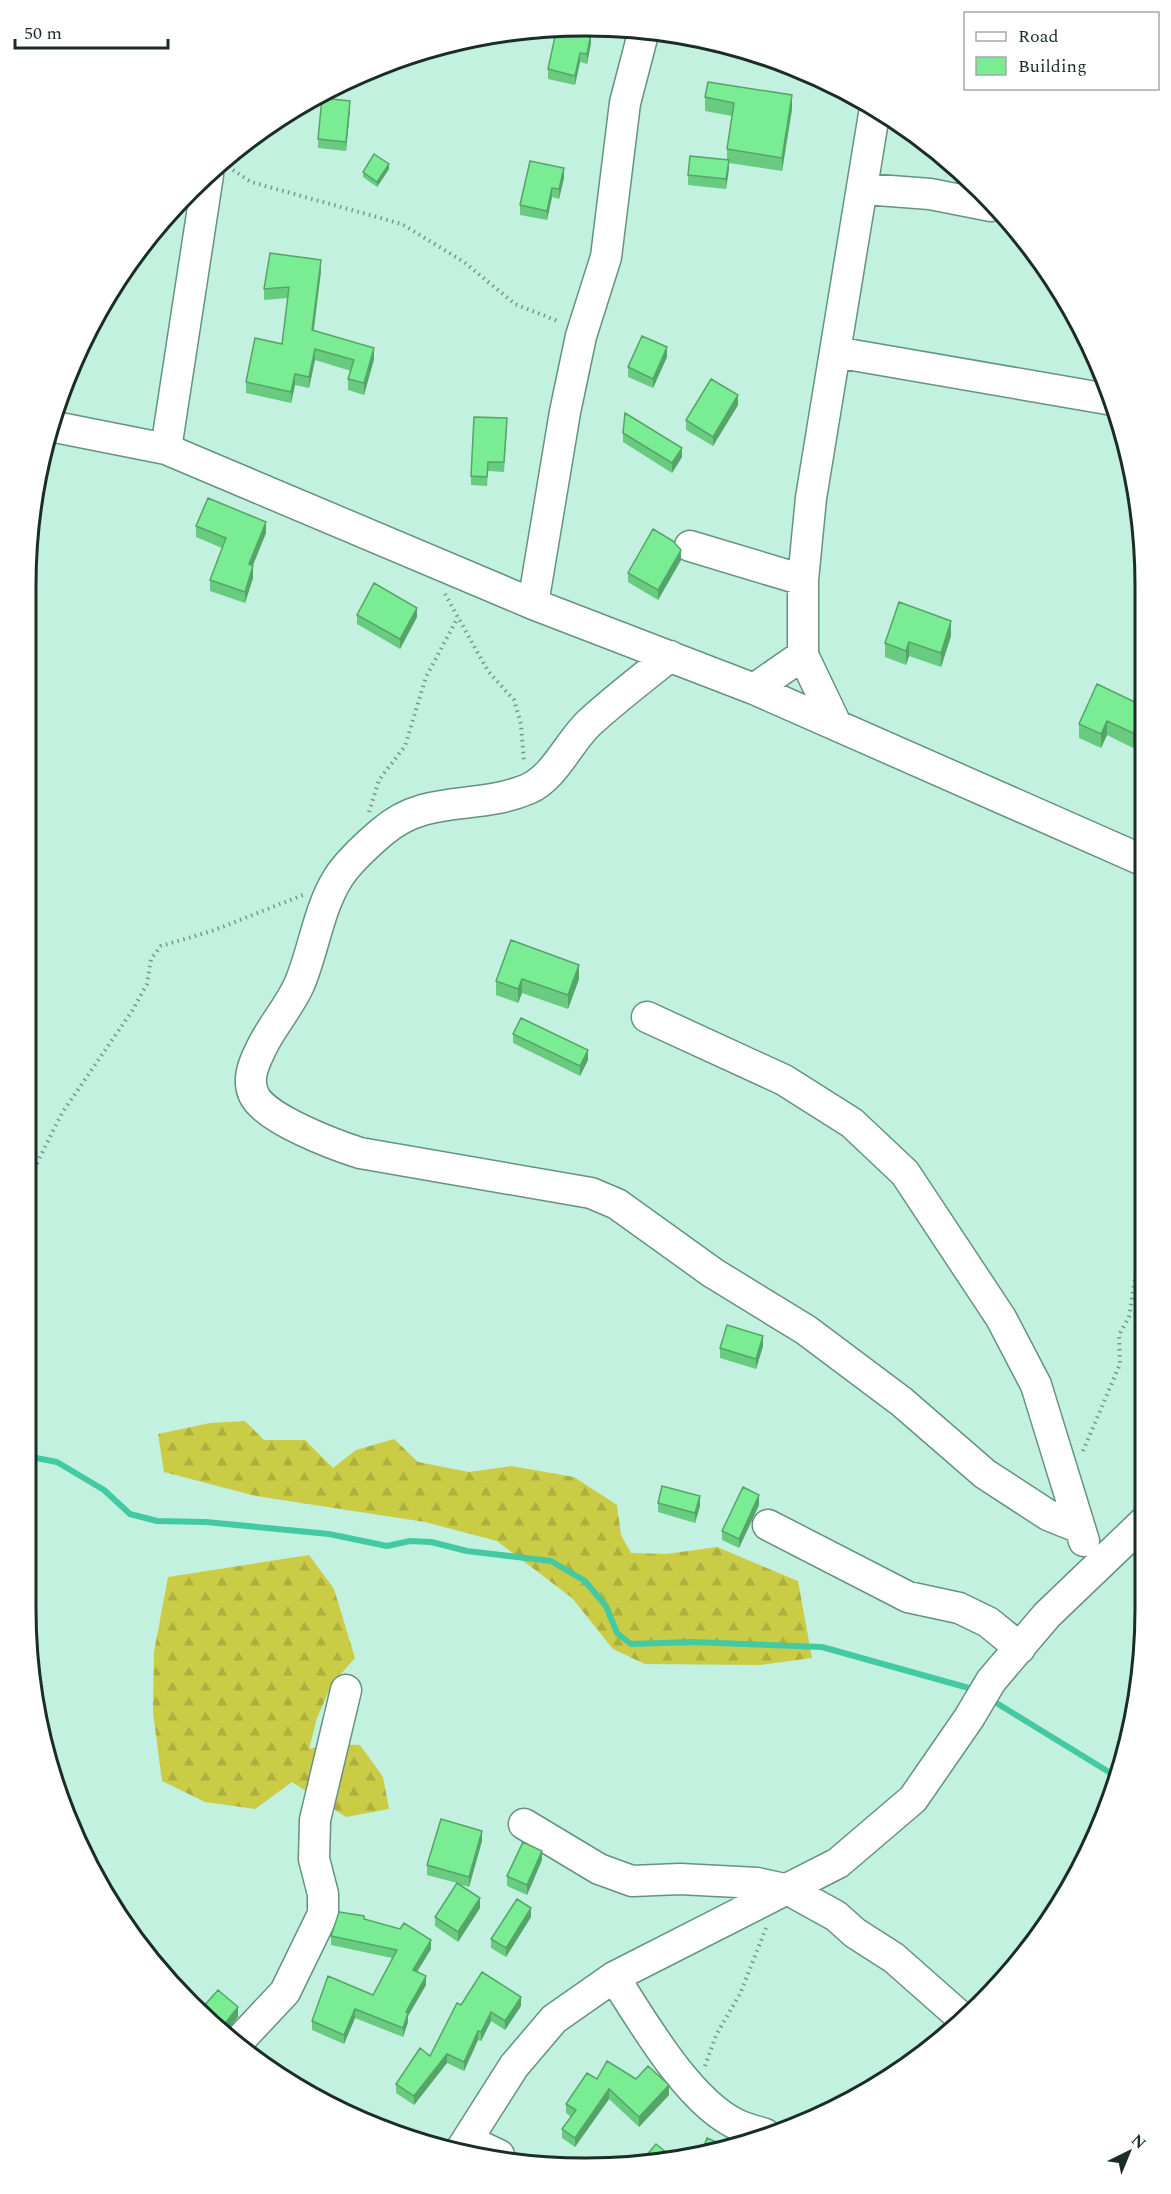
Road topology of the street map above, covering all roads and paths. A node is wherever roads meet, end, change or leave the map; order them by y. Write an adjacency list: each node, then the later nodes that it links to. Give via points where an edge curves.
1 (642, 39): 7 (street, via 625,103 606,258)
2 (874, 118): 5 (street)
3 (224, 172): 7 (path, via 402,224 464,262 515,304 559,321)
4 (216, 178): 11 (street)
5 (864, 189): 6 (street, via 930,194); 8 (street)
6 (981, 204)
7 (582, 336): 15 (street)
8 (835, 352): 9 (street); 14 (street, via 811,498)
9 (1102, 398)
10 (60, 428): 11 (street)
11 (166, 449): 13 (street)
12 (690, 546): 14 (street)
13 (423, 557): 15 (street); 16 (path)
14 (803, 580): 17 (street)
15 (533, 604): 18 (street)
16 (458, 617): 21 (path, via 488,671 514,700); 22 (path, via 426,677 405,746 379,780)
17 (803, 655): 19 (street); 20 (street)
18 (670, 656): 19 (street); 21 (street, via 588,724 553,769)
19 (754, 689): 20 (street)
20 (836, 724): 23 (street)
21 (529, 788): 22 (street, via 479,802 419,809 402,816)
22 (363, 851): 24 (street)
23 (1135, 857)
24 (335, 884): 26 (path, via 161,946 151,959 147,984 137,1002 62,1113); 30 (street, via 299,985 252,1068 252,1090 264,1106 312,1135 352,1150 591,1194 617,1204 712,1273 806,1330 894,1396 985,1474 1048,1515)
25 (647, 1017): 28 (street, via 784,1080 852,1123 905,1173 1011,1337 1036,1385)
26 (36, 1165)
27 (1135, 1274): 28 (path, via 1131,1308 1119,1335 1120,1364 1089,1443)
28 (1064, 1476): 30 (street)
29 (768, 1526): 33 (street, via 908,1597 959,1608 988,1622)
30 (1080, 1528): 32 (street)
31 (1135, 1531): 32 (street)
32 (1096, 1568): 33 (street, via 1047,1615)
33 (1020, 1648): 36 (street, via 991,1681 913,1799 838,1863)
34 (346, 1690): 39 (street, via 315,1820 314,1859 323,1894 323,1914 285,1992)
35 (524, 1824): 36 (street, via 598,1869 632,1881 757,1883)
36 (781, 1894): 37 (street); 38 (street, via 836,1916 894,1958); 40 (path)
37 (614, 1977): 40 (street); 42 (street, via 554,2019 541,2033 514,2066)
38 (957, 2014)
39 (242, 2037)
40 (694, 2091): 41 (street, via 720,2114)
41 (756, 2131)
42 (464, 2144)

